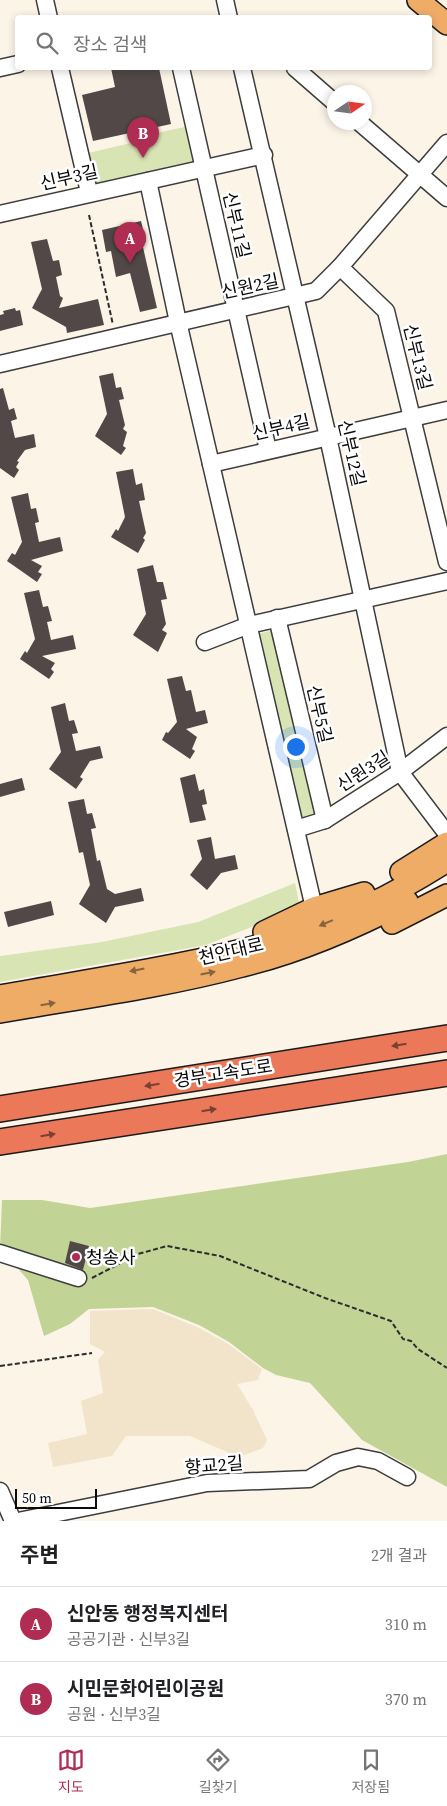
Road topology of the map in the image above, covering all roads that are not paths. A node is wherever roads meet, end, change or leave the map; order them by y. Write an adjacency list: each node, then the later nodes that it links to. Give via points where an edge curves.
1 (45, 0): 4 (street)
2 (225, 0): 5 (street)
3 (418, 0): 6 (main road)
4 (48, 15)
5 (228, 15)
6 (447, 24)
7 (15, 65): 8 (street)
8 (0, 68)
9 (60, 70): 20 (street)
10 (181, 70): 17 (street, 신부11길)
11 (243, 70): 16 (street, 신부12길)
12 (297, 70): 13 (street)
13 (327, 96)
14 (368, 130): 18 (street)
15 (447, 143): 18 (street, 신원2길)
16 (264, 155): 17 (street, 신부3길); 24 (street, 신부12길)
17 (203, 169): 19 (street, 신부3길); 25 (street, 신부11길)
18 (420, 175): 21 (street); 23 (street, 신원2길)
19 (148, 181): 20 (street, 신부3길); 26 (street)
20 (90, 192): 22 (street, 신부3길)
21 (447, 198)
22 (0, 214)
23 (340, 267): 24 (street, 신원2길, via 316,291); 29 (street, 신부13길, via 386,311)
24 (296, 296): 25 (street, 신원2길); 30 (street, 신부12길)
25 (236, 309): 26 (street, 신원2길); 31 (street, 신부11길)
26 (178, 322): 27 (street, 신원2길); 32 (street)
27 (0, 364)
28 (447, 410): 29 (street, 신부4길)
29 (413, 417): 30 (street, 신부4길); 33 (street, 신부13길)
30 (328, 437): 31 (street, 신부4길); 35 (street, 신부12길)
31 (268, 450): 32 (street, 신부4길)
32 (211, 464): 37 (street)
33 (447, 562)
34 (447, 581): 35 (street)
35 (364, 599): 36 (street); 40 (street, 신부12길)
36 (277, 618): 37 (street); 41 (street, 신부5길)
37 (249, 625): 38 (street); 42 (street)
38 (205, 642)
39 (447, 736): 40 (street, 신원3길)
40 (400, 772): 41 (street, 신원3길); 43 (street, 신부12길)
41 (325, 820): 42 (street, 신원3길)
42 (296, 829): 48 (street)
43 (447, 834)
44 (447, 844): 48 (main road, via 368,892)
45 (447, 861): 49 (main road, 천안대로, one-way to 49, via 385,896 322,925 280,940)
46 (447, 879): 50 (main road, 천안대로, via 359,924 312,944)
47 (447, 896): 50 (main road, via 347,942)
48 (314, 908): 49 (main road, via 272,930)
49 (202, 958): 51 (main road, 천안대로, one-way to 51)
50 (241, 967): 52 (main road, 천안대로, one-way to 50)
51 (0, 996)
52 (0, 1012)
53 (447, 1038): 55 (highway, 경부고속도로, one-way to 55)
54 (447, 1073): 56 (highway, 경부고속도로, one-way to 54)
55 (0, 1109)
56 (0, 1142)
57 (0, 1253): 58 (street)
58 (78, 1278)
59 (407, 1478): 62 (street, 향교2길, via 378,1461 358,1457 336,1463 309,1479 207,1483)
60 (0, 1491): 61 (street)
61 (13, 1521)
62 (18, 1521)

